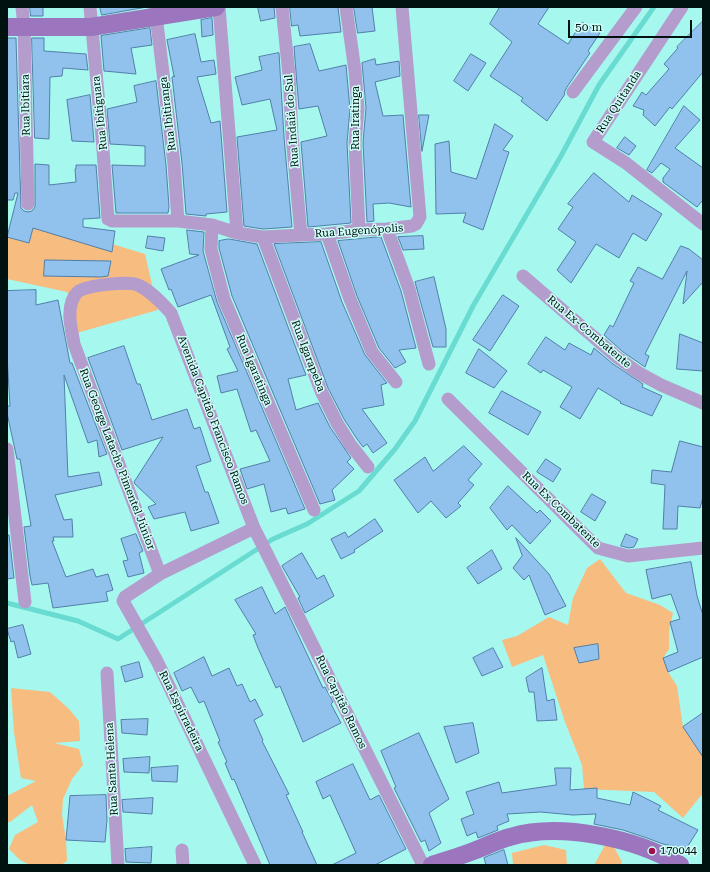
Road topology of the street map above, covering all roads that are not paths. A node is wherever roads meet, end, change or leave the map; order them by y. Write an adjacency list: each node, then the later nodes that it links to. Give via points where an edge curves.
1 (22, 7): 10 (street, Rua Ibitiara)
2 (90, 7): 11 (street, Rua Ibitiguara)
3 (217, 7): 9 (main road); 20 (street)
4 (282, 7): 22 (street, Rua Indaiá do Sul)
5 (346, 7): 19 (street, Rua Iratinga, via 358,109 355,143)
6 (402, 7): 18 (street, Rua Eugenópolis, via 420,217 412,226)
7 (636, 7): 12 (street)
8 (682, 7): 16 (street, Rua Quitanda, via 593,142 626,163)
9 (155, 12): 11 (main road); 15 (street, Rua Ibitiranga, via 174,164)
10 (15, 27): 11 (main road); 13 (street, Rua Ibitiara)
11 (91, 27): 14 (street, Rua Ibitiguara)
12 (573, 92)
13 (28, 204)
14 (108, 219): 15 (street, Rua Eugenópolis)
15 (178, 222): 17 (street, Rua Eugenópolis)
16 (703, 224)
17 (212, 225): 20 (street, Rua Eugenópolis); 32 (street, Rua Igaratinga, via 211,249 224,299)
18 (387, 229): 19 (street, Rua Eugenópolis); 26 (street, via 409,289)
19 (359, 230): 21 (street, Rua Eugenópolis)
20 (237, 233): 23 (street, Rua Eugenópolis)
21 (327, 234): 22 (street, Rua Eugenópolis); 27 (street, via 372,352)
22 (301, 235): 23 (street, Rua Eugenópolis)
23 (263, 238): 31 (street, Rua Igarapeba, via 322,391 337,423)
24 (523, 276): 29 (street, Rua Ex-Combatente, via 639,373)
25 (171, 313): 34 (street, Avenida Capitão Francisco Ramos); 36 (street, Rua George Latache Pimentel Júnior, via 138,285 118,284 79,290 72,301 70,315 74,344)
26 (429, 364)
27 (396, 382)
28 (448, 399): 35 (street, Rua Ex Combatente, via 598,548 628,556)
29 (703, 403)
30 (7, 449): 33 (street)
31 (368, 467)
32 (314, 510)
33 (11, 517): 37 (street)
34 (257, 533): 36 (street); 43 (street, Rua Capitão Ramos)
35 (703, 548)
36 (160, 574): 42 (street, Rua Espirradeira, via 124,599 124,603 157,661)
37 (25, 602)
38 (107, 673): 40 (street, Rua Santa Helena)
39 (182, 850): 41 (street)
40 (118, 865)
41 (184, 865)
42 (255, 865)
43 (423, 865)
44 (432, 865): 45 (main road, via 510,837 535,832 568,832 612,838 669,858)
45 (680, 865)

